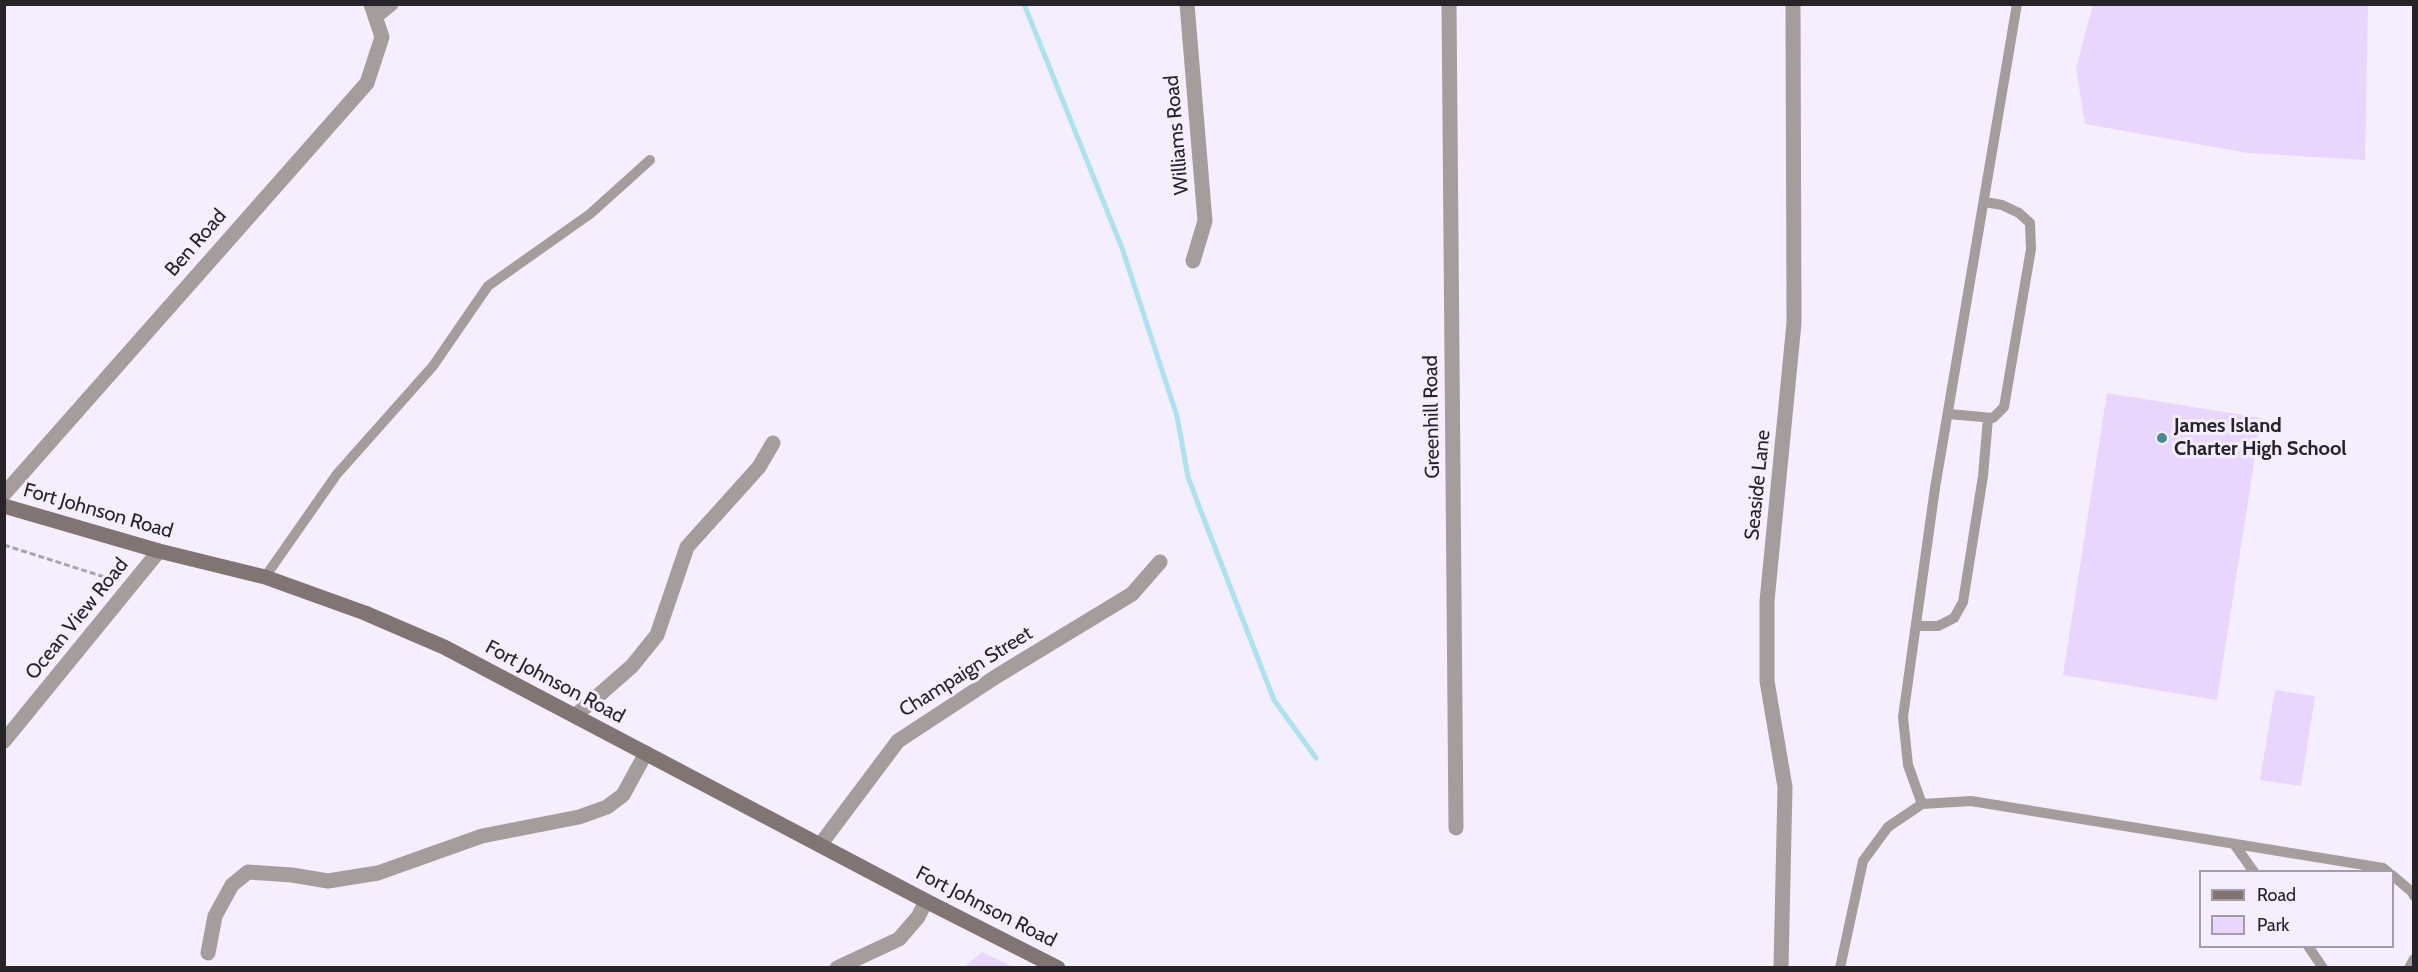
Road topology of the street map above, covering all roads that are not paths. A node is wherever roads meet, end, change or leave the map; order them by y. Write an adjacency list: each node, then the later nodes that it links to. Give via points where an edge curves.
1 (391, 4): 6 (street)
2 (1187, 4): 9 (street, Williams Road, via 1206,221)
3 (1449, 4): 23 (street, Greenhill Road)
4 (1793, 4): 36 (street, Seaside Lane, via 1794,322 1767,601 1767,681 1785,787)
5 (2017, 4): 8 (lane)
6 (373, 11): 13 (street, Ben Road, via 382,37 367,83)
7 (650, 160): 17 (lane, via 590,214 488,286 433,366 337,474)
8 (1984, 202): 10 (lane); 11 (lane, via 2002,205 2031,223 2031,249 2004,407)
9 (1193, 261)
10 (1949, 414): 11 (lane); 18 (lane)
11 (1988, 418): 18 (lane, via 1963,602 1954,618 1938,626)
12 (773, 443): 19 (street, via 759,467 687,547 657,635 632,666)
13 (4, 494)
14 (4, 506): 15 (main road, Fort Johnson Road)
15 (159, 551): 17 (main road, Fort Johnson Road); 20 (street, Ocean View Road)
16 (1160, 562): 25 (street, Champaign Street, via 1132,594 898,741)
17 (265, 577): 19 (main road, Fort Johnson Road, via 434,643)
18 (1917, 626): 22 (lane, via 1903,717 1908,765)
19 (574, 716): 21 (main road, Fort Johnson Road)
20 (4, 741)
21 (646, 753): 25 (main road, Fort Johnson Road); 32 (street, via 623,795 607,807 579,817 482,836 378,873 328,881 248,872 232,885 214,916)
22 (1922, 804): 24 (lane, via 1971,801); 37 (lane, via 1888,827 1863,861)
23 (1456, 828)
24 (2234, 844): 26 (lane); 27 (lane)
25 (820, 845): 30 (main road, Fort Johnson Road)
26 (2253, 870)
27 (2386, 870)
28 (2394, 877): 29 (lane)
29 (2414, 896)
30 (926, 901): 34 (street, via 899,939); 35 (main road, Fort Johnson Road)
31 (2309, 948): 38 (lane)
32 (208, 953)
33 (2414, 958): 39 (lane)
34 (837, 968)
35 (1058, 968)
36 (1781, 968)
37 (1840, 968)
38 (2323, 968)
39 (2409, 968)

